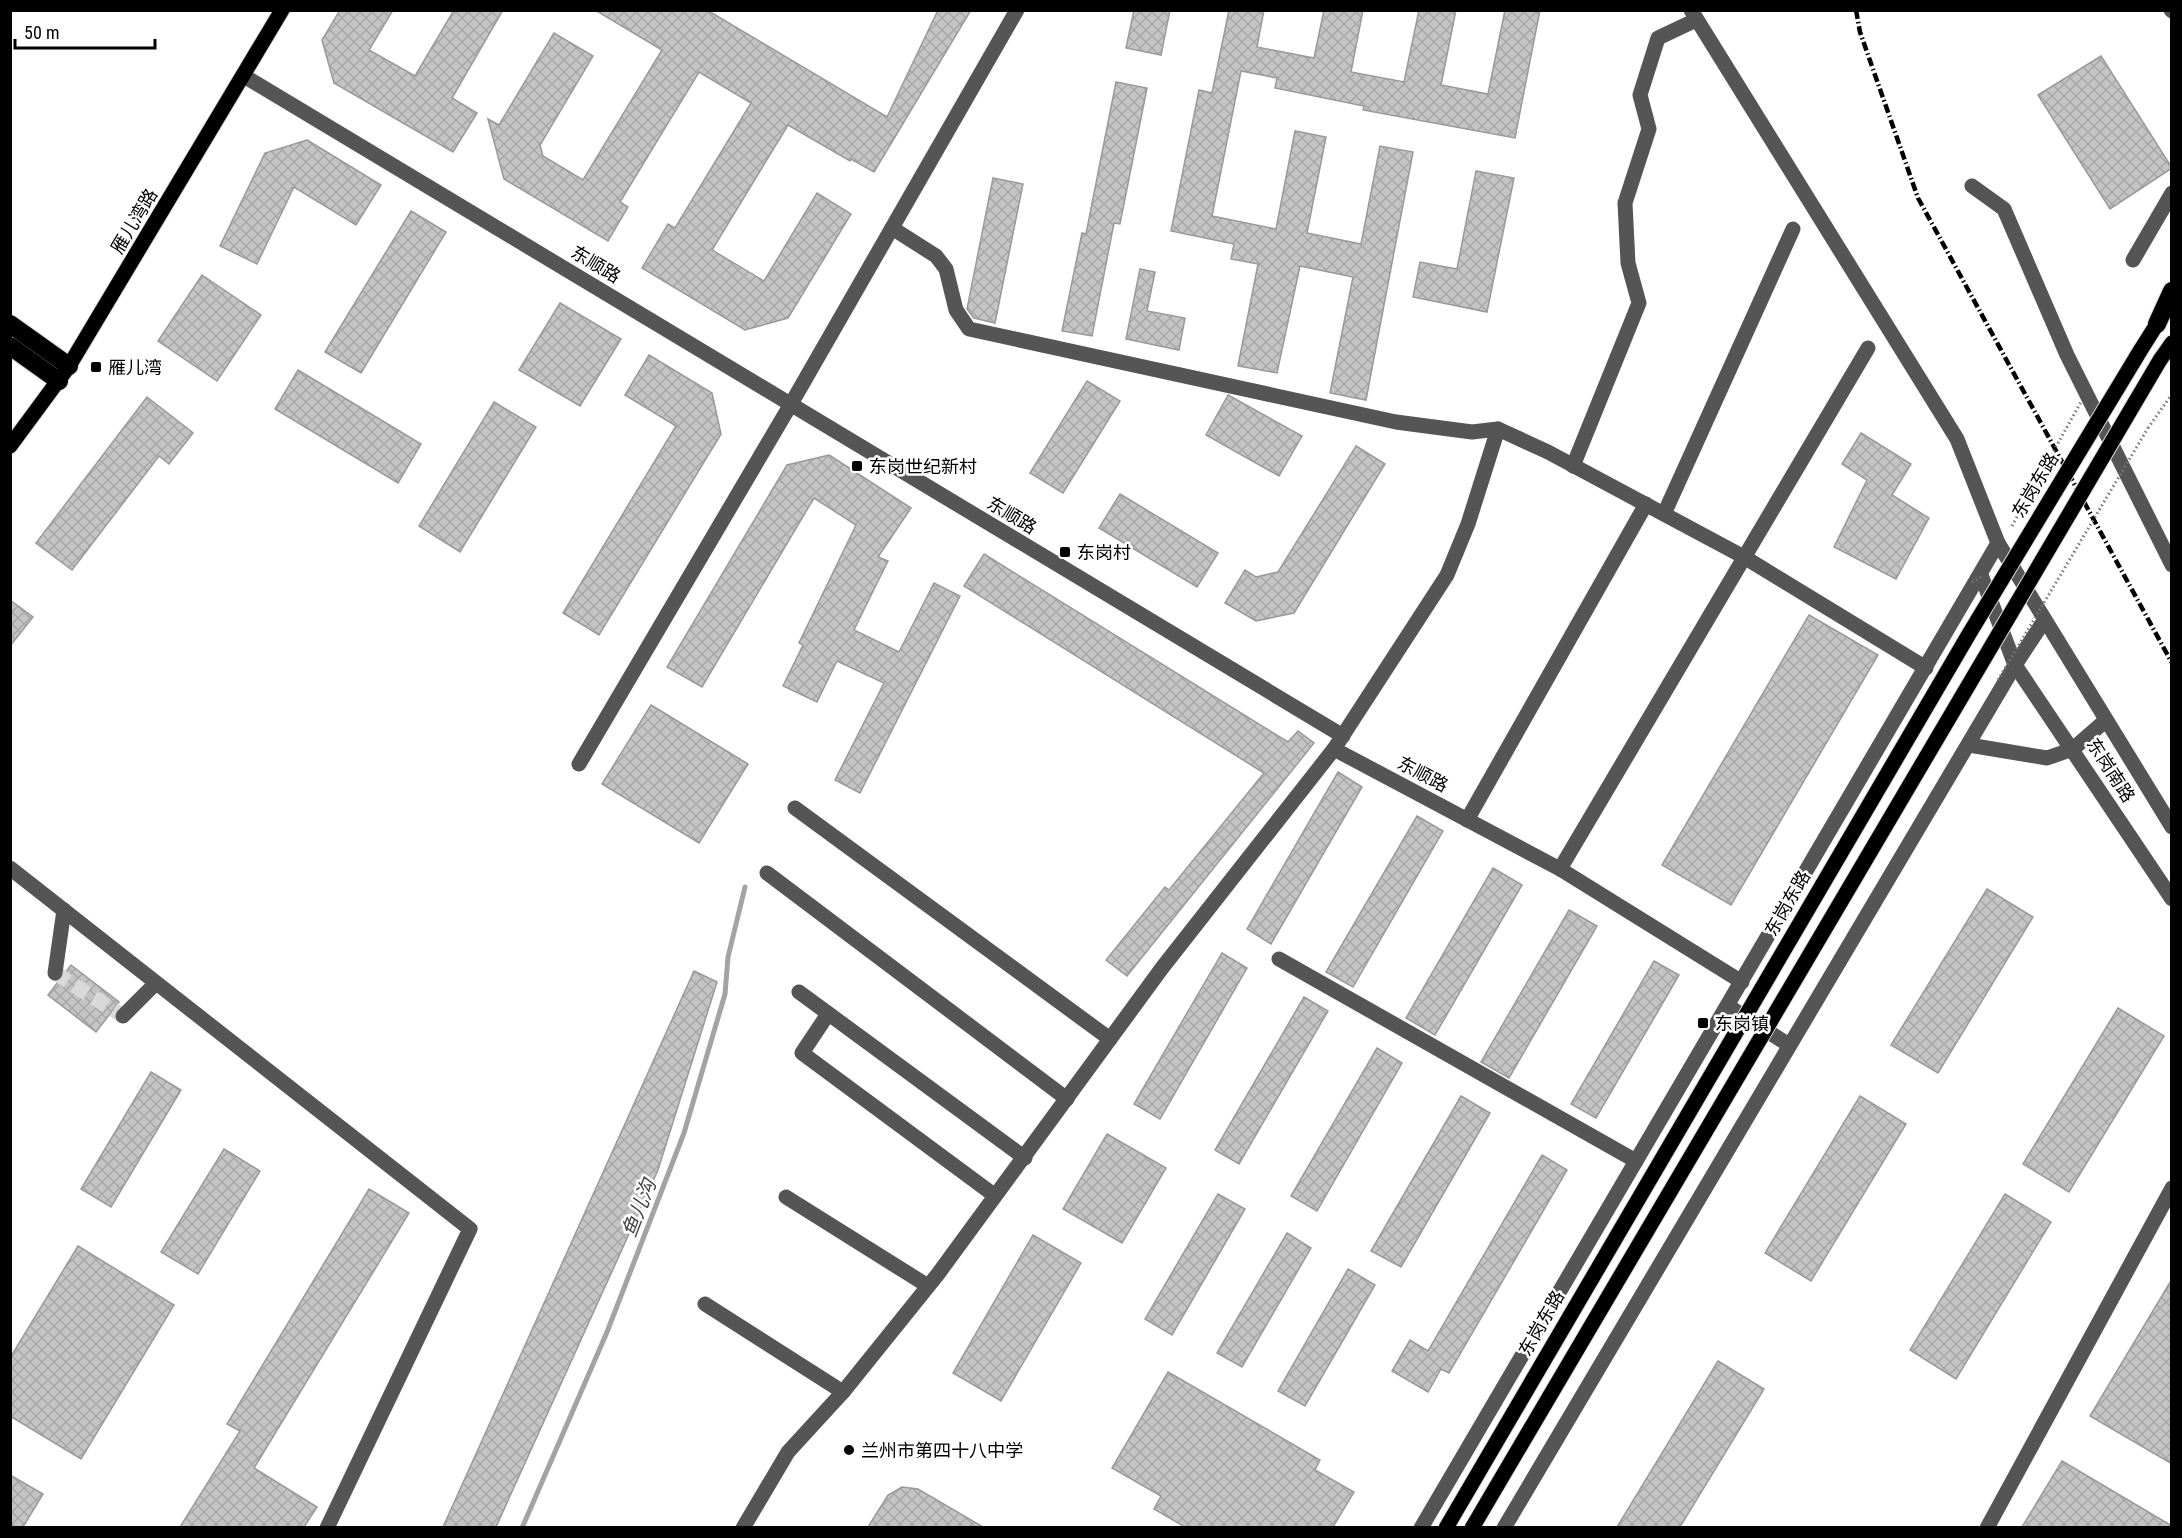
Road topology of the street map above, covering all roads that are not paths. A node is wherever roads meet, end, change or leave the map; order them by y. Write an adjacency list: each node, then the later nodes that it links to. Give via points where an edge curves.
1 (282, 10): 4 (main road, 雁儿湾路)
2 (1017, 10): 7 (street)
3 (1694, 15): 21 (street, via 1658,39 1640,95 1649,129 1625,203 1628,263 1639,303); 24 (street, 东岗南路, via 1957,439)
4 (244, 76): 17 (main road, 雁儿湾路); 18 (street, 东顺路)
5 (1972, 186): 26 (street, via 2004,209 2067,355)
6 (2172, 193): 9 (street)
7 (892, 228): 18 (street); 19 (street, via 936,256 946,269 956,310 969,329 1396,422 1472,432)
8 (1793, 229): 23 (street)
9 (2133, 260)
10 (2172, 291): 13 (highway)
11 (2172, 305): 13 (highway, 东岗东路)
12 (10, 324): 17 (highway)
13 (2157, 324): 66 (main road, 东岗东路, bridge, via 1975,624)
14 (2172, 343): 67 (main road, bridge)
15 (10, 346): 17 (highway)
16 (1868, 348): 25 (street)
17 (64, 374): 20 (main road, 雁儿湾路)
18 (791, 404): 32 (street, 东顺路); 35 (street)
19 (1498, 429): 21 (street); 32 (street, via 1468,524 1447,575)
20 (10, 446)
21 (1573, 466): 22 (street)
22 (1646, 504): 23 (street); 37 (street)
23 (1664, 514): 25 (street)
24 (2003, 538): 27 (street); 28 (street, 东岗南路)
25 (1744, 557): 30 (street); 40 (street)
26 (2172, 565)
27 (1980, 577): 29 (street, 东岗南路); 30 (street)
28 (2044, 621): 29 (street); 31 (street, 东岗南路)
29 (2015, 665): 33 (street); 34 (street, 东岗南路)
30 (1926, 668): 46 (street)
31 (2105, 721): 34 (street); 38 (street, 东岗南路)
32 (1338, 742): 37 (street, 东顺路); 52 (street)
33 (1970, 745): 34 (street, via 2047,758); 53 (street)
34 (2073, 749): 42 (street, 东岗南路)
35 (579, 764)
36 (795, 808): 52 (street)
37 (1467, 820): 40 (street, 东顺路)
38 (2172, 827)
39 (10, 868): 43 (street)
40 (1560, 869): 46 (street, 东顺路)
41 (767, 873): 54 (street)
42 (2172, 899)
43 (64, 910): 45 (street); 47 (street)
44 (1279, 959): 56 (street)
45 (55, 973)
46 (1742, 982): 49 (street)
47 (156, 983): 51 (street); 63 (street, via 470,1229)
48 (799, 992): 50 (street)
49 (1728, 1006): 53 (street); 56 (street)
50 (828, 1014): 55 (street); 58 (street, via 802,1053)
51 (123, 1016)
52 (1110, 1039): 54 (street)
53 (1789, 1046): 68 (street)
54 (1067, 1099): 55 (street)
55 (1025, 1158): 58 (street)
56 (1636, 1161): 65 (street)
57 (2172, 1188): 69 (street)
58 (994, 1196): 60 (street)
59 (786, 1197): 60 (street)
60 (928, 1286): 62 (street)
61 (705, 1304): 62 (street)
62 (843, 1392): 64 (street, via 788,1452)
63 (327, 1527)
64 (743, 1527)
65 (1421, 1527)
66 (1446, 1527)
67 (1472, 1527)
68 (1504, 1527)
69 (1987, 1527)

